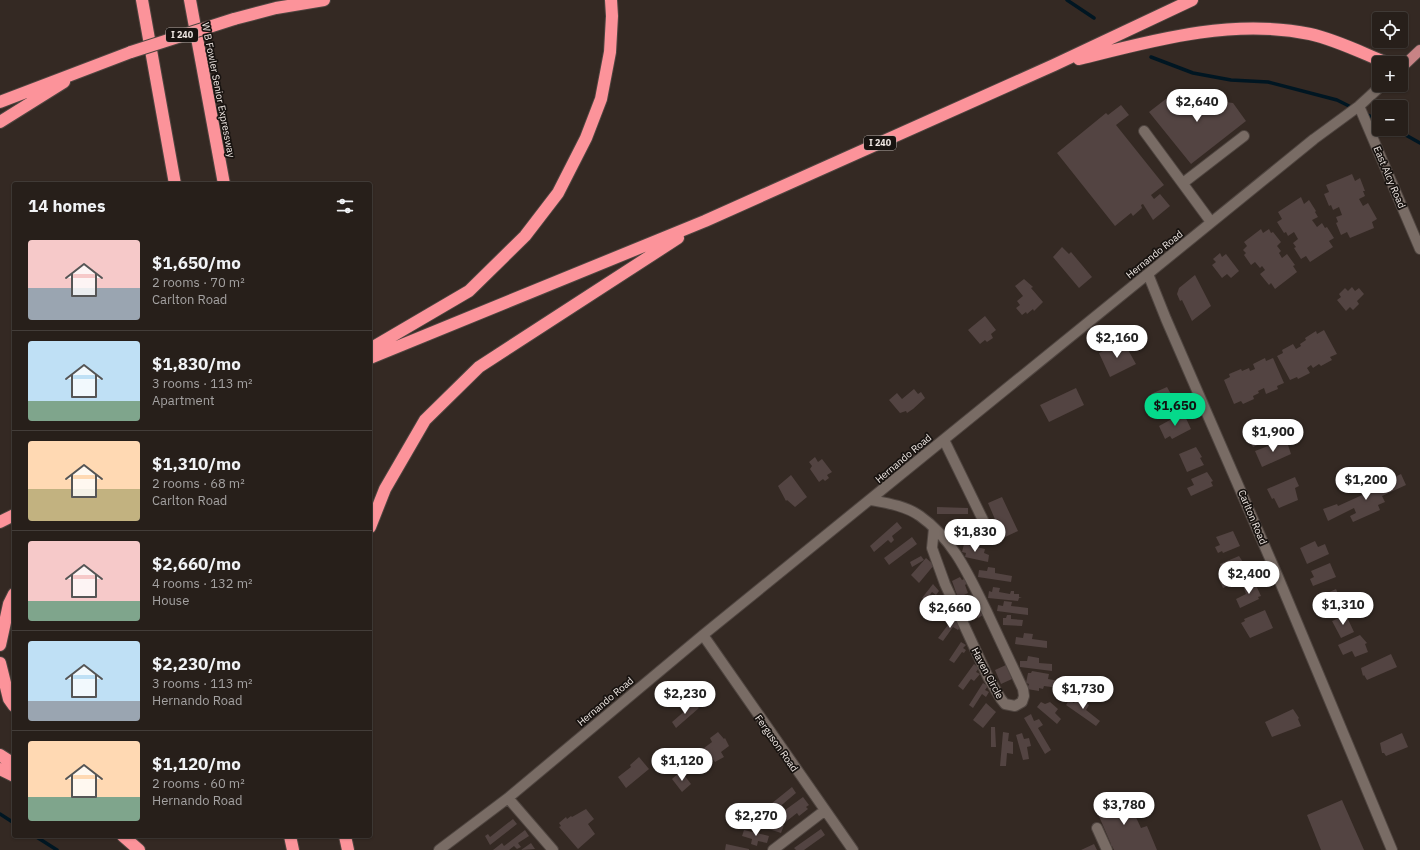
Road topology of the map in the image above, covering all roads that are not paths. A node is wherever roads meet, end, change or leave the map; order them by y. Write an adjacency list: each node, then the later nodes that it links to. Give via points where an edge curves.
1 (142, 0): 19 (highway)
2 (190, 0): 20 (highway, W B Fowler Senior Expressway)
3 (292, 0): 7 (highway)
4 (324, 0): 7 (highway, I 240)
5 (611, 0): 26 (highway, via 610,52 601,99 586,138 558,193 525,236 469,290)
6 (1192, 0): 11 (highway, I 240)
7 (276, 8): 12 (highway, I 240, bridge, via 234,19)
8 (1420, 50): 10 (main road)
9 (1372, 56): 11 (highway, via 1311,34 1244,28 1166,38)
10 (1408, 61)
11 (1054, 65): 22 (highway, I 240)
12 (88, 67): 14 (highway); 16 (highway)
13 (1375, 92): 15 (street, Hernando Road)
14 (0, 102)
15 (1360, 106): 23 (street, Hernando Road, via 1314,139); 24 (street, East Alcy Road)
16 (0, 122)
17 (1144, 130): 21 (street)
18 (1244, 136): 21 (street)
19 (175, 182)
20 (224, 182)
21 (1183, 183): 23 (street)
22 (705, 221): 27 (highway); 33 (highway, via 479,367 425,420 385,489)
23 (1212, 222): 25 (street, Hernando Road)
24 (1420, 249)
25 (1148, 274): 28 (street, Hernando Road); 60 (street, Carlton Road)
26 (372, 347)
27 (372, 357)
28 (944, 440): 29 (street, Hernando Road); 31 (street)
29 (871, 500): 34 (street, Haven Circle, via 908,510 919,515); 36 (street, Hernando Road)
30 (12, 517): 32 (highway)
31 (983, 520)
32 (0, 522)
33 (372, 522)
34 (934, 528): 34 (street, Haven Circle, via 932,548 945,584 1001,699 1005,704 1015,706 1022,702 1023,689 971,578 954,548)
35 (12, 598): 37 (highway)
36 (703, 635): 44 (street, Hernando Road); 45 (street, Ferguson Road)
37 (0, 645)
38 (0, 663): 39 (highway, via 8,699)
39 (12, 704)
40 (0, 755): 41 (highway)
41 (12, 763)
42 (0, 769): 43 (highway)
43 (12, 775)
44 (508, 798): 55 (street, Hernando Road); 56 (street)
45 (824, 811): 57 (street); 58 (street, Ferguson Road)
46 (1097, 828): 59 (street)
47 (125, 838): 51 (highway)
48 (290, 838): 52 (highway)
49 (345, 838): 53 (highway)
50 (350, 838): 54 (highway)
51 (139, 850)
52 (293, 850)
53 (348, 850)
54 (351, 850)
55 (439, 850)
56 (554, 850)
57 (773, 850)
58 (853, 850)
59 (1107, 850)
60 (1392, 850)

